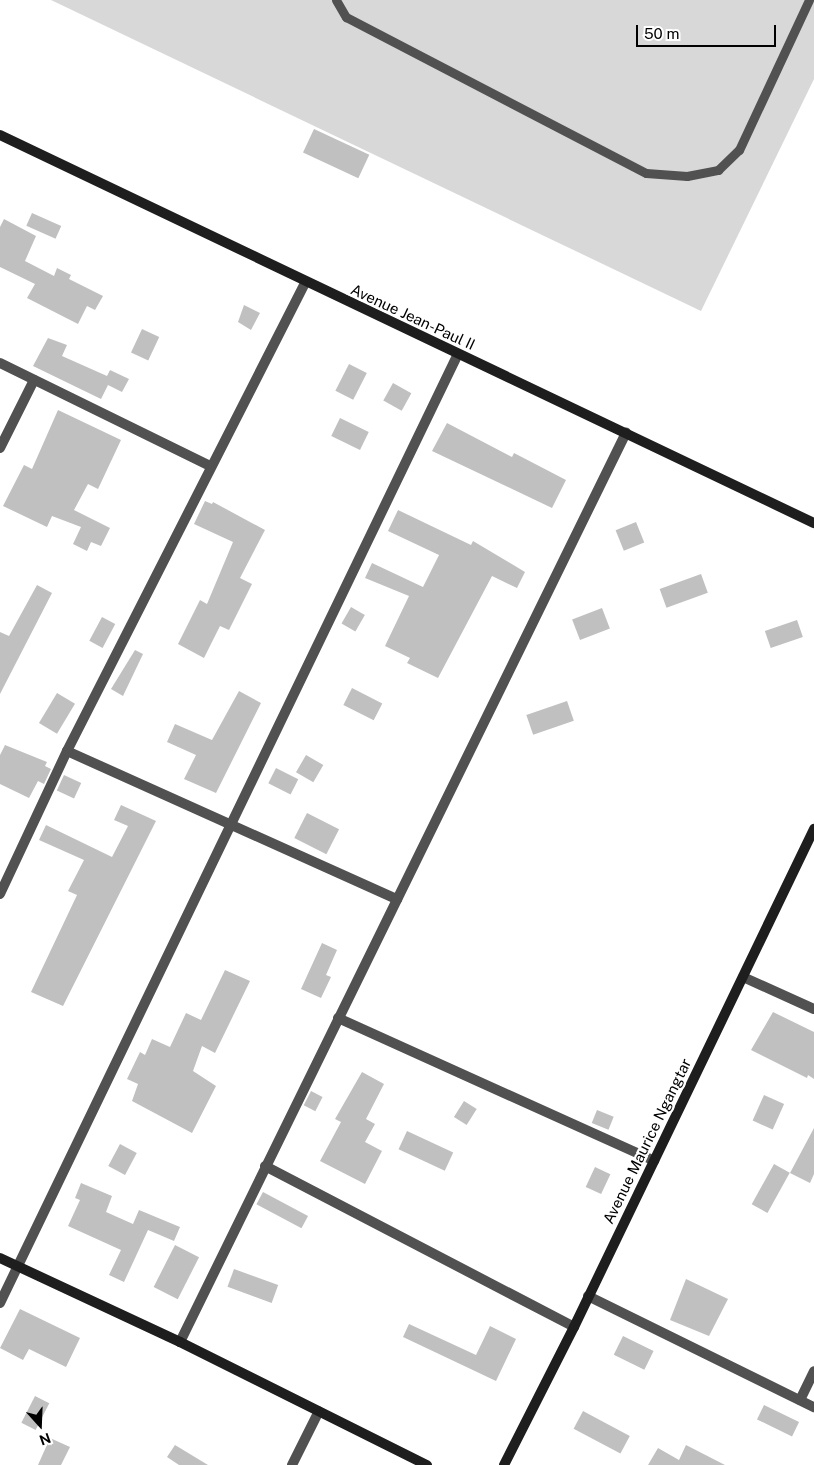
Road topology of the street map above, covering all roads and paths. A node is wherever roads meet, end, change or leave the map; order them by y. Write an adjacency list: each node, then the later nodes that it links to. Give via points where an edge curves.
1 (336, 0): 2 (lane, via 346,17 646,173 687,176 718,170 739,150)
2 (809, 0)
3 (0, 135): 4 (street, Avenue Jean-Paul II, via 166,212)
4 (305, 283): 5 (street, Avenue Jean-Paul II); 10 (street)
5 (458, 354): 8 (street, Avenue Jean-Paul II); 13 (street)
6 (0, 363): 7 (street)
7 (34, 380): 9 (street); 10 (street)
8 (626, 433): 11 (street, Avenue Jean-Paul II); 16 (street)
9 (0, 448)
10 (210, 466): 12 (street)
11 (814, 523)
12 (67, 751): 13 (street); 15 (street)
13 (230, 827): 16 (street); 23 (street)
14 (814, 830): 17 (street, Avenue Maurice Ngangtar)
15 (0, 894)
16 (397, 899): 19 (street)
17 (744, 977): 18 (street); 20 (street, Avenue Maurice Ngangtar)
18 (814, 1009)
19 (338, 1018): 20 (street); 21 (street)
20 (654, 1161): 24 (street, Avenue Maurice Ngangtar)
21 (265, 1166): 26 (street); 27 (street)
22 (0, 1258): 23 (street)
23 (19, 1266): 25 (street); 27 (street)
24 (588, 1296): 26 (street, Avenue Maurice Ngangtar); 29 (street)
25 (0, 1303)
26 (574, 1327): 34 (street, Avenue Maurice Ngangtar)
27 (180, 1342): 31 (street)
28 (814, 1371): 29 (street)
29 (800, 1400): 30 (street)
30 (814, 1407)
31 (319, 1411): 32 (street); 33 (street)
32 (292, 1465)
33 (427, 1465)
34 (504, 1465)

